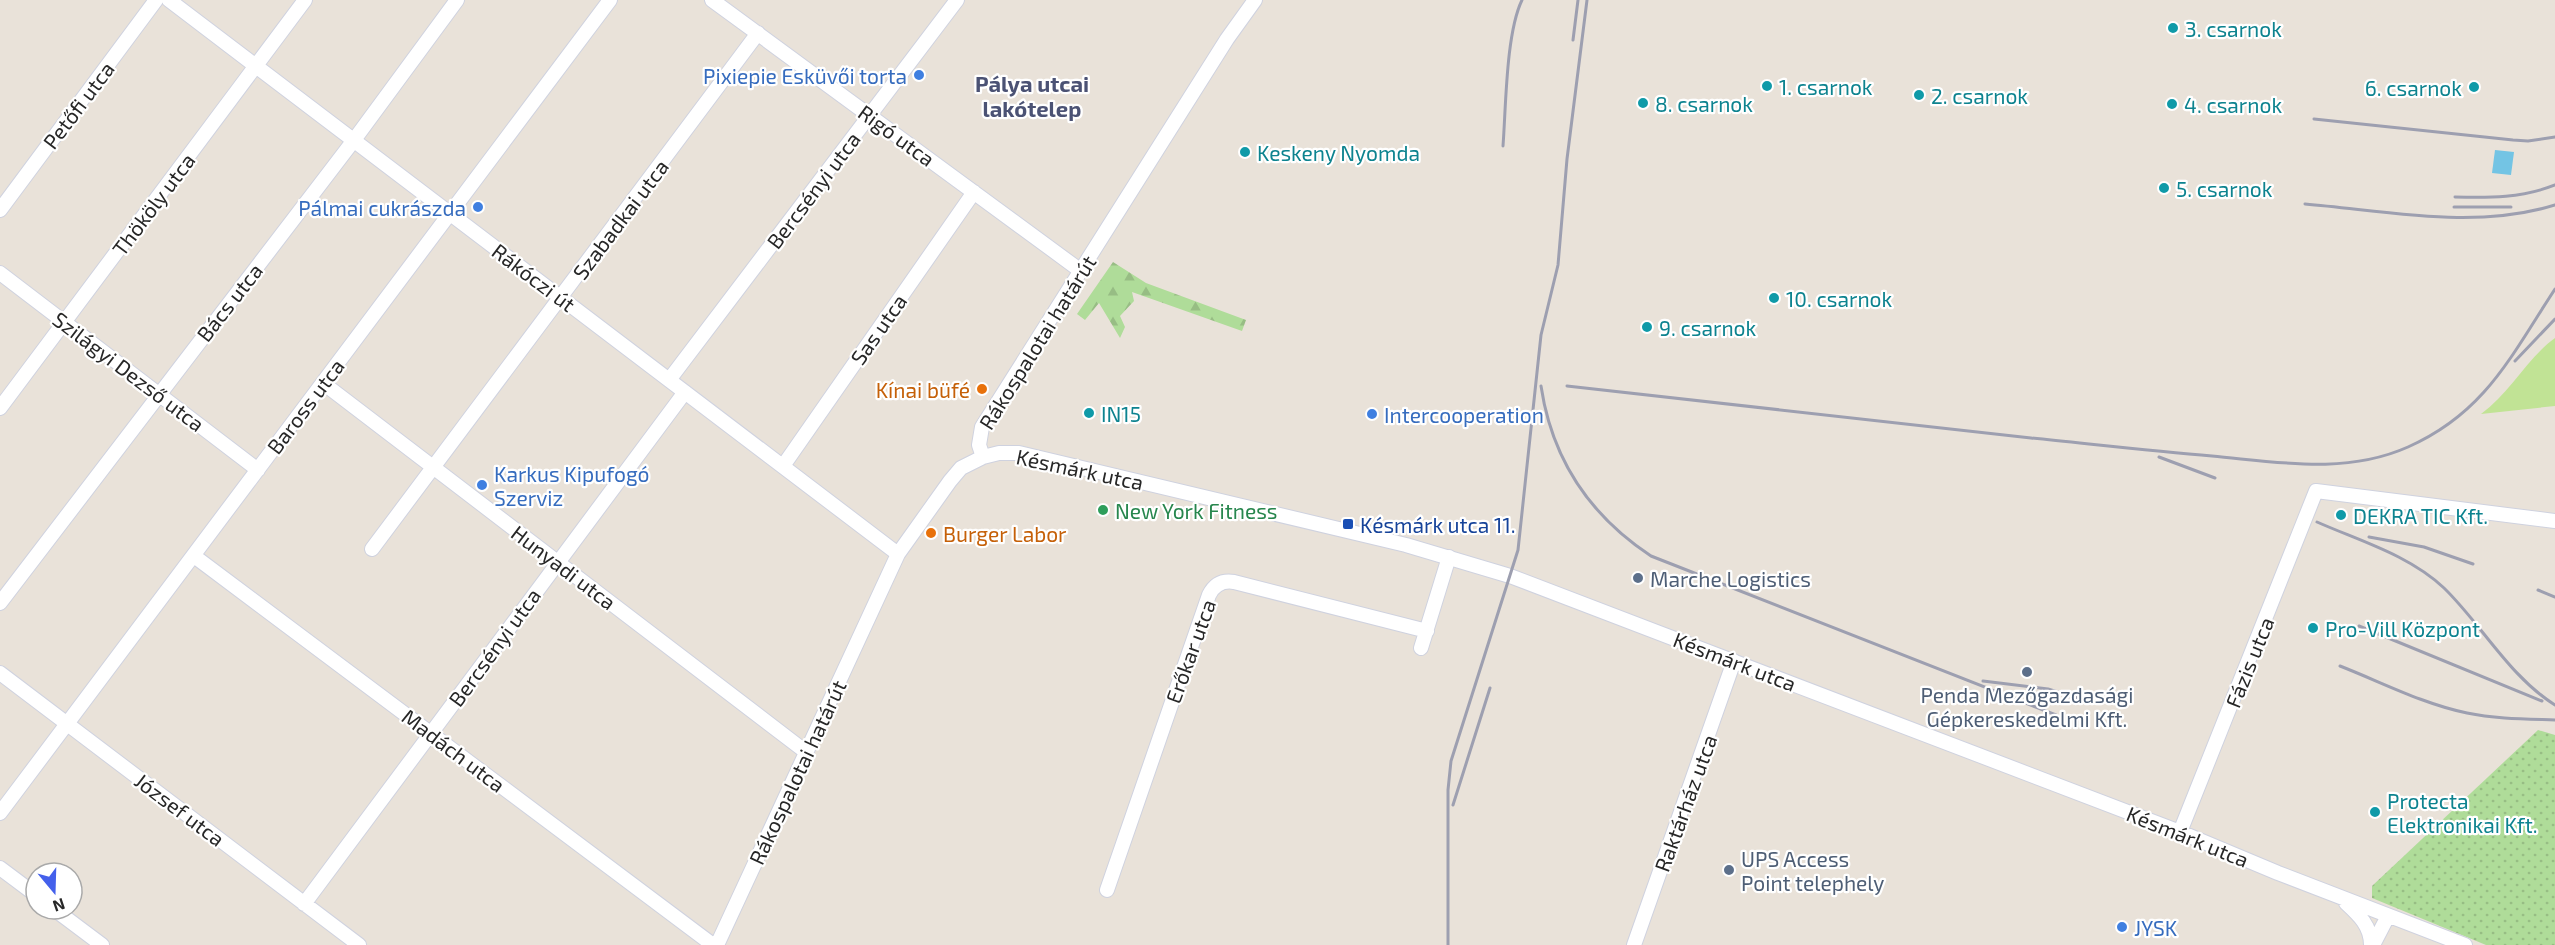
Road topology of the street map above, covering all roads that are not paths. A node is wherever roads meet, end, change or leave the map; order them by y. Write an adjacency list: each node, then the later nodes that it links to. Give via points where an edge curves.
1 (156, 0): 14 (street, Petőfi utca)
2 (170, 0): 10 (street, Rákóczi út)
3 (305, 0): 10 (street, Thököly utca)
4 (457, 0): 12 (street, Bács utca)
5 (610, 0): 15 (street, Baross utca)
6 (712, 0): 9 (street, Rigó utca)
7 (957, 0): 11 (street, Bercsényi utca)
8 (1249, 2): 16 (street, Rákospalotai határút)
9 (758, 33): 11 (street, Rigó utca); 18 (street, Szabadkai utca)
10 (256, 66): 12 (street, Rákóczi út); 19 (street, Thököly utca)
11 (870, 116): 13 (street, Rigó utca); 20 (street, Bercsényi utca)
12 (354, 140): 15 (street, Rákóczi út); 23 (street, Bács utca)
13 (974, 192): 16 (street, Rigó utca); 26 (street, Sas utca)
14 (0, 210)
15 (450, 213): 18 (street, Rákóczi út); 21 (street, Baross utca)
16 (1081, 271): 25 (street, Rákospalotai határút, via 982,427 979,445)
17 (0, 273): 19 (street, Szilágyi Dezső utca)
18 (561, 298): 20 (street, Rákóczi út); 27 (street, Szabadkai utca)
19 (64, 322): 23 (street, Szilágyi Dezső utca); 24 (street, Thököly utca)
20 (669, 380): 22 (street, Rákóczi út)
21 (323, 383): 27 (street, Hunyadi utca); 28 (street, Baross utca)
22 (685, 392): 26 (street, Rákóczi út); 34 (street, Bercsényi utca)
23 (158, 393): 28 (street, Szilágyi Dezső utca); 35 (street, Bács utca)
24 (0, 408)
25 (983, 457): 31 (street, Rákospalotai határút, via 961,468 950,480); 33 (street, Késmárk utca, via 999,453 1039,456)
26 (783, 466): 31 (street, Rákóczi út)
27 (435, 468): 30 (street, Szabadkai utca); 34 (street, Hunyadi utca)
28 (258, 470): 32 (street, Baross utca)
29 (2555, 521): 44 (street, Fázis utca, via 2316,491)
30 (372, 549)
31 (898, 554): 42 (street, Rákospalotai határút)
32 (194, 556): 40 (street, Baross utca); 41 (street, Madách utca)
33 (1449, 557): 36 (street); 38 (street, Késmárk utca, via 1544,588)
34 (557, 562): 41 (street, Bercsényi utca); 42 (street, Hunyadi utca)
35 (0, 603)
36 (1427, 631): 37 (street); 47 (street, Erőkar utca, via 1234,582 1216,585 1209,595)
37 (1421, 648)
38 (1734, 661): 44 (street, Késmárk utca); 55 (street, Raktárház utca)
39 (0, 673): 40 (street, József utca)
40 (68, 724): 43 (street, Baross utca); 49 (street, József utca)
41 (431, 732): 49 (street, Bercsényi utca); 54 (street, Madách utca)
42 (806, 752): 54 (street, Rákospalotai határút)
43 (0, 813)
44 (2180, 832): 48 (street, Késmárk utca)
45 (0, 868): 46 (street)
46 (24, 886)
47 (1107, 890)
48 (2340, 897): 50 (street, Késmárk utca); 56 (street, via 2362,918)
49 (304, 903): 53 (street, József utca)
50 (2388, 915): 56 (street); 57 (street, Késmárk utca)
51 (70, 921): 52 (street)
52 (102, 945)
53 (359, 945)
54 (715, 945)
55 (1634, 945)
56 (2372, 945)
57 (2465, 945)

